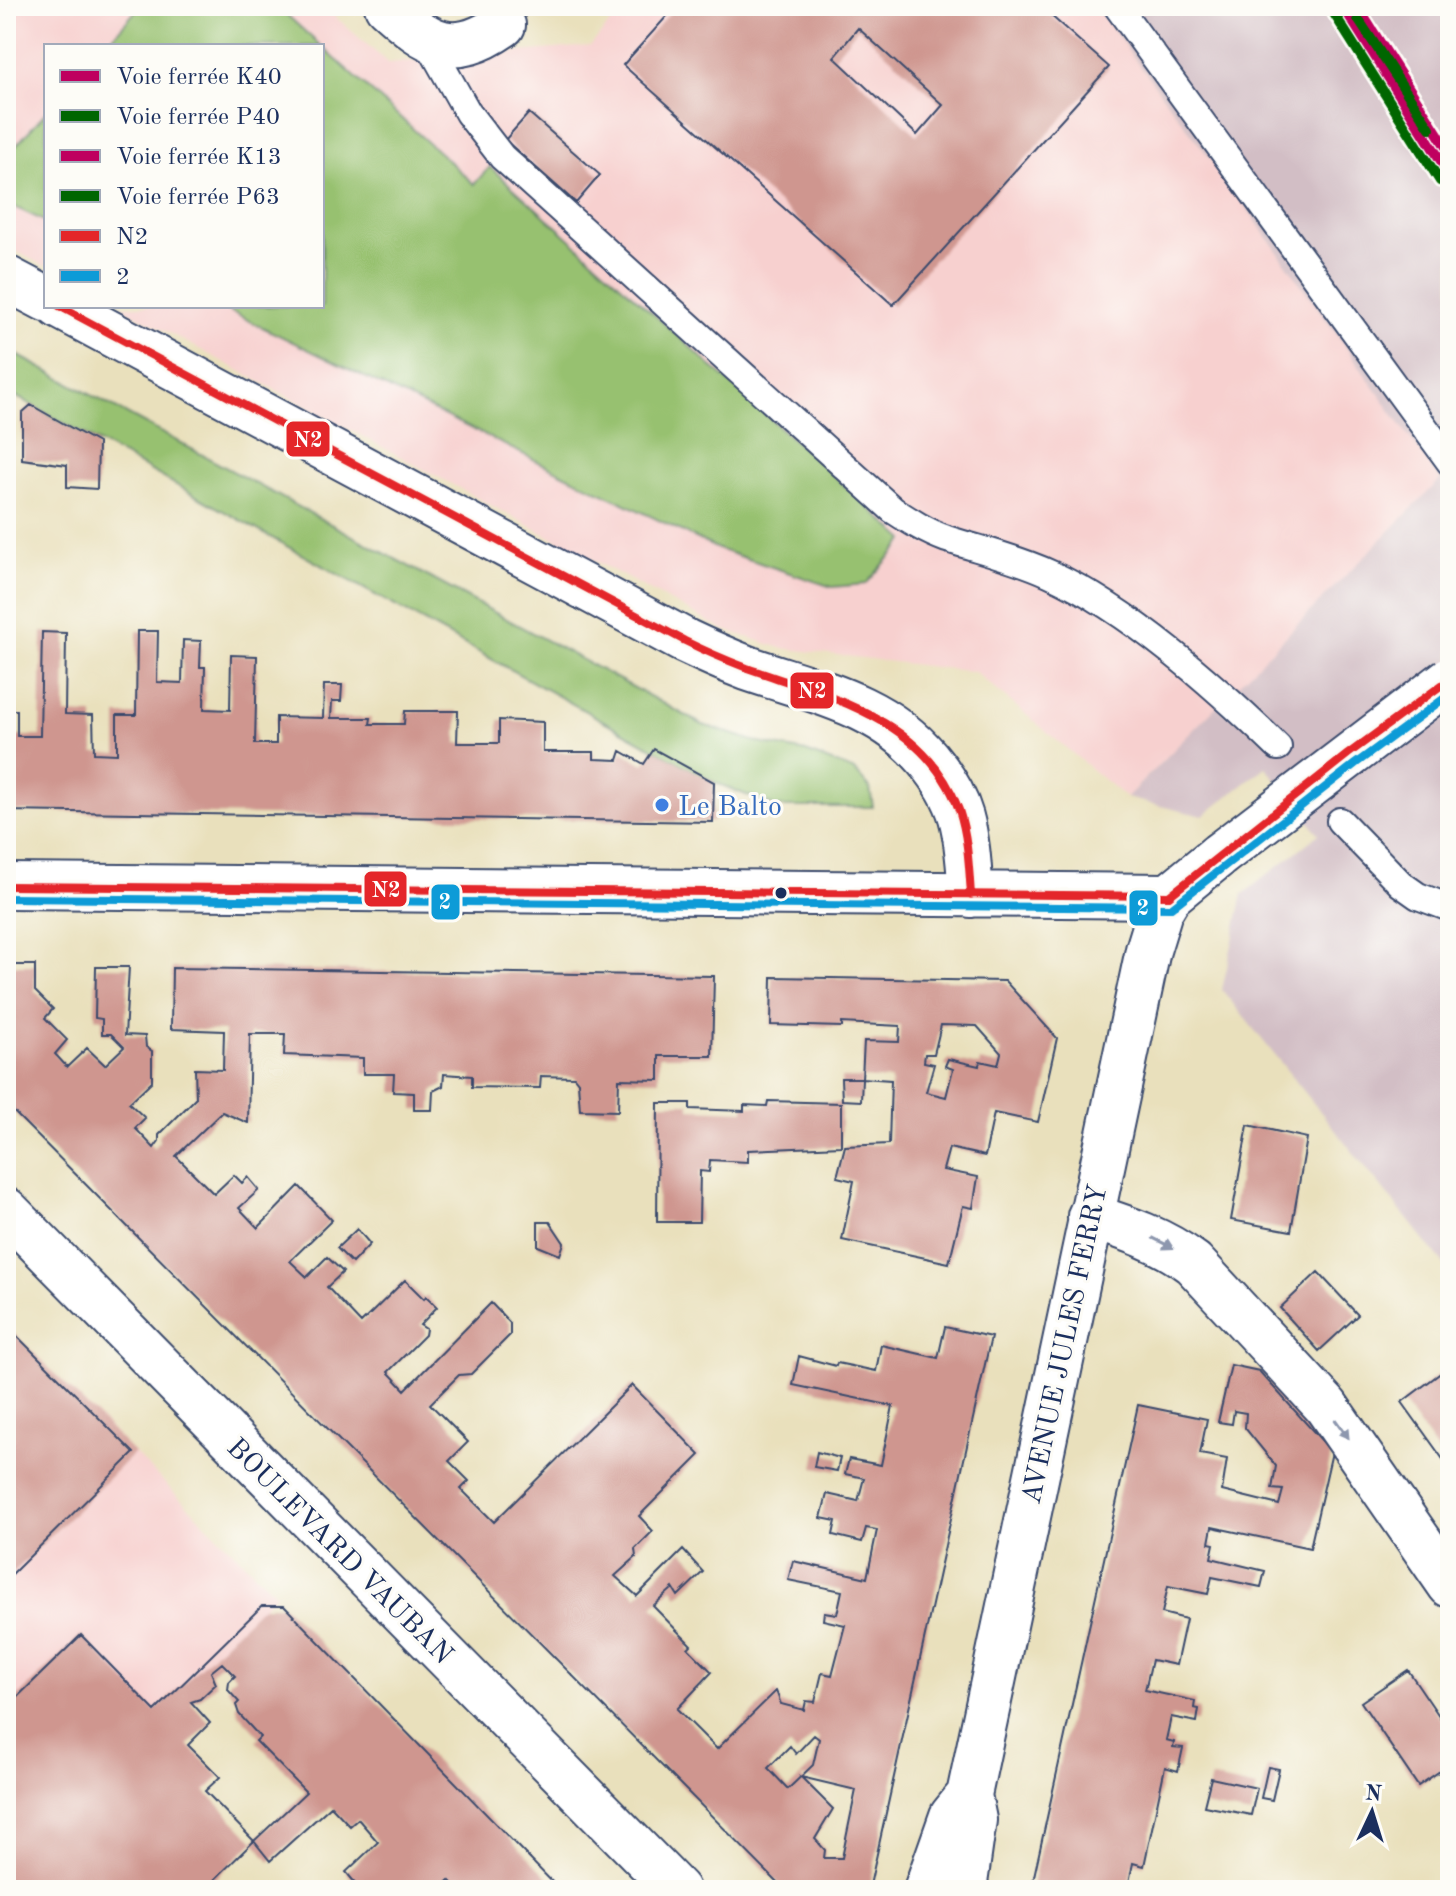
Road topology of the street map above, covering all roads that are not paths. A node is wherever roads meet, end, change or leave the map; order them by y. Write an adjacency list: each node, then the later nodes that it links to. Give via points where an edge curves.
1 (387, 6): 4 (street)
2 (1117, 6): 8 (lane)
3 (503, 25): 4 (street, via 460,45)
4 (424, 35): 10 (lane, via 468,113 502,157 893,510 944,538 1021,562 1081,590 1176,658)
5 (6, 278): 6 (street)
6 (44, 298)
7 (63, 308): 13 (street, via 685,641 719,658 839,697 887,721 914,742 951,793 967,843)
8 (1450, 462)
9 (1450, 679): 14 (street, bridge)
10 (1278, 747)
11 (1340, 821): 15 (lane, via 1401,884)
12 (6, 886): 13 (street)
13 (971, 895): 14 (street)
14 (1169, 896): 17 (street, AVENUE JULES FERRY, via 1148,950)
15 (1450, 908)
16 (6, 1210): 20 (street, BOULEVARD VAUBAN)
17 (1090, 1216): 18 (street, one-way to 18, via 1170,1245 1193,1263 1326,1406); 19 (street, AVENUE JULES FERRY)
18 (1450, 1585)
19 (969, 1795): 21 (street, AVENUE JULES FERRY, via 952,1816); 22 (street, AVENUE JULES FERRY, via 974,1820)
20 (677, 1890)
21 (926, 1890)
22 (964, 1890)

